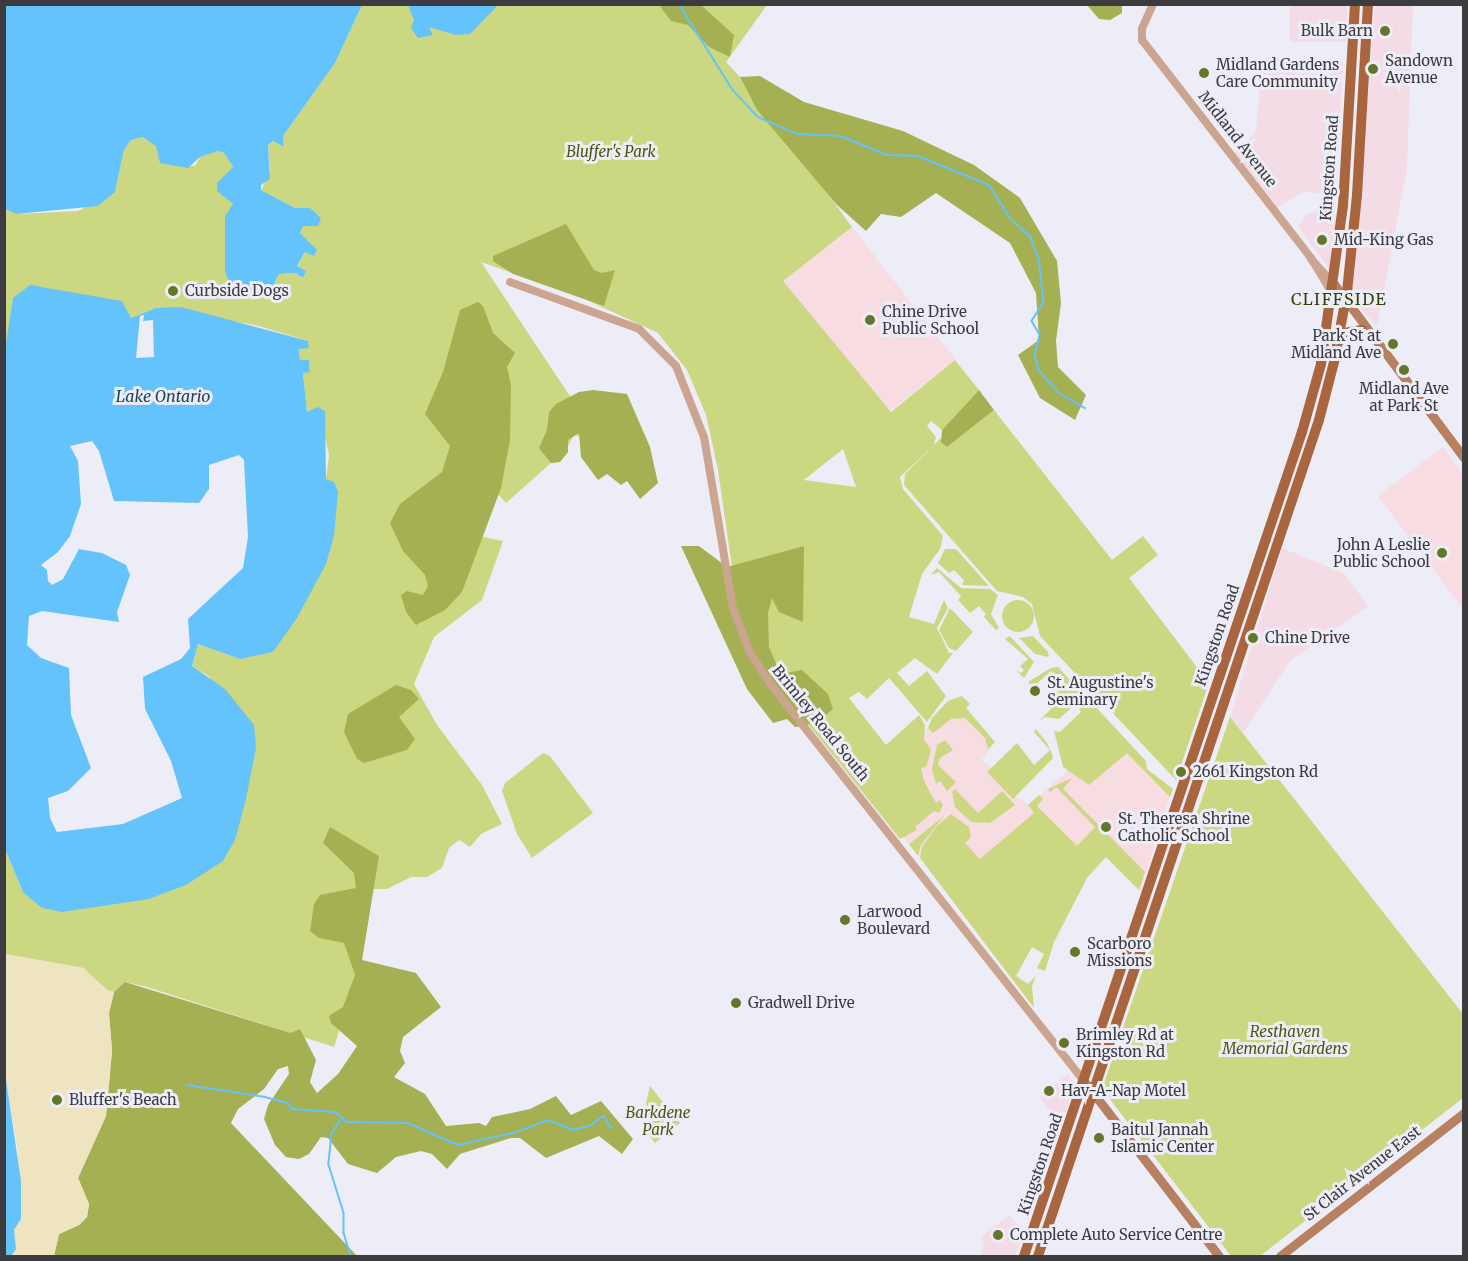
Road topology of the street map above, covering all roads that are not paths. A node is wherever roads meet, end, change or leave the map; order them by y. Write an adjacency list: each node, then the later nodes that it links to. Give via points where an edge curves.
1 (1153, 4): 5 (street, Midland Avenue, via 1142,29 1142,40)
2 (1355, 4): 5 (main road, Kingston Road)
3 (1368, 4): 6 (main road, Kingston Road, via 1357,195)
4 (510, 282): 10 (street, Brimley Road South, via 639,329 676,366 704,437 726,575 749,651 771,686)
5 (1333, 289): 6 (main road, Midland Avenue); 10 (main road, Kingston Road, via 1321,364 1302,432)
6 (1345, 304): 7 (main road, Midland Avenue); 8 (main road, Kingston Road)
7 (1366, 333): 8 (main road, via 1349,332); 9 (main road, Midland Avenue)
8 (1338, 342): 11 (main road, Kingston Road, via 1319,420)
9 (1464, 458)
10 (1084, 1081): 11 (main road); 13 (main road, Kingston Road)
11 (1093, 1095): 14 (main road, Kingston Road); 15 (main road)
12 (1464, 1113): 16 (main road, St Clair Avenue East)
13 (1024, 1257)
14 (1038, 1257)
15 (1219, 1257)
16 (1280, 1257)

